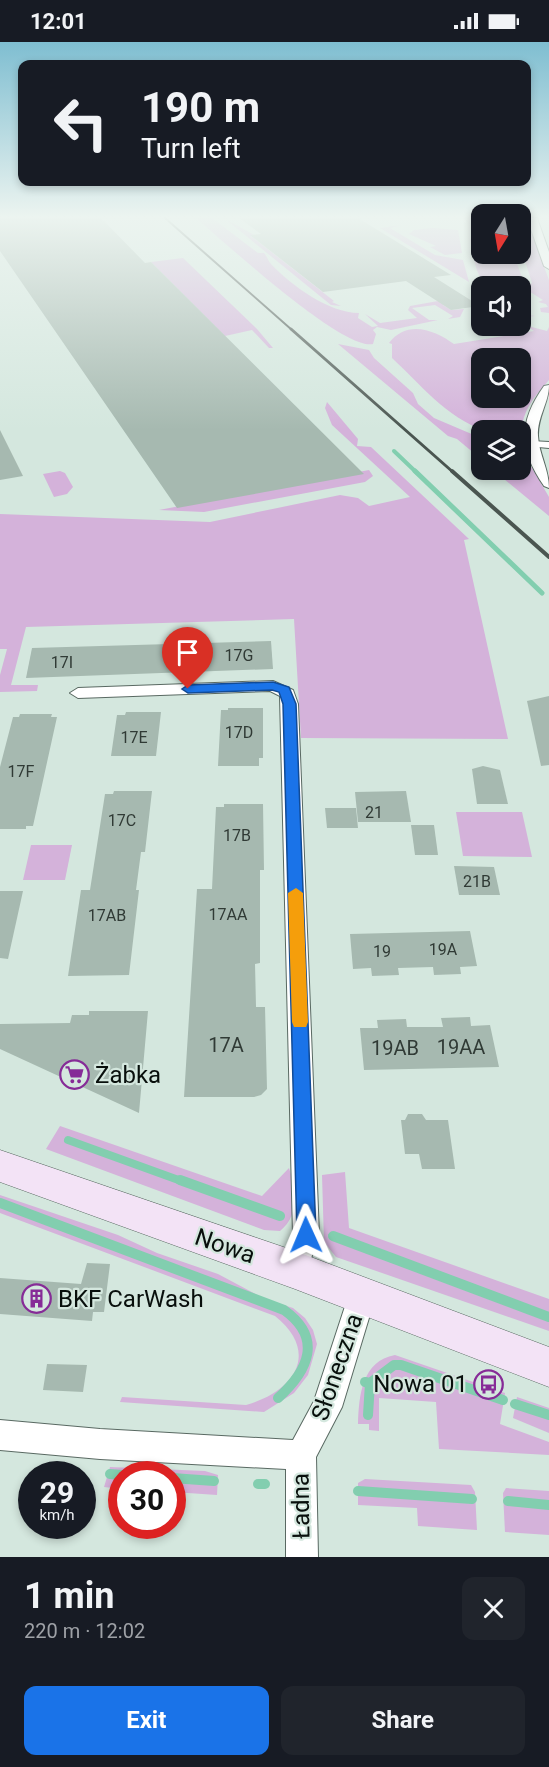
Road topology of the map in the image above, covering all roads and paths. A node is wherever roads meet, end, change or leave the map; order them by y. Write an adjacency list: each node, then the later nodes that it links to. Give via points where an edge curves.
1 (549, 389): 2 (street, via 532,417)
2 (531, 444): 3 (street); 4 (street)
3 (549, 445)
4 (549, 483)
5 (78, 693): 7 (street, via 273,686 287,693 306,1235)
6 (0, 1166): 7 (main road, Nowa)
7 (295, 1270): 8 (main road, Nowa)
8 (361, 1298): 9 (main road, Nowa); 11 (street, Słoneczna, via 327,1407)
9 (549, 1367)
10 (0, 1435): 11 (street)
11 (301, 1455): 12 (street, Ładna)
12 (302, 1557)

